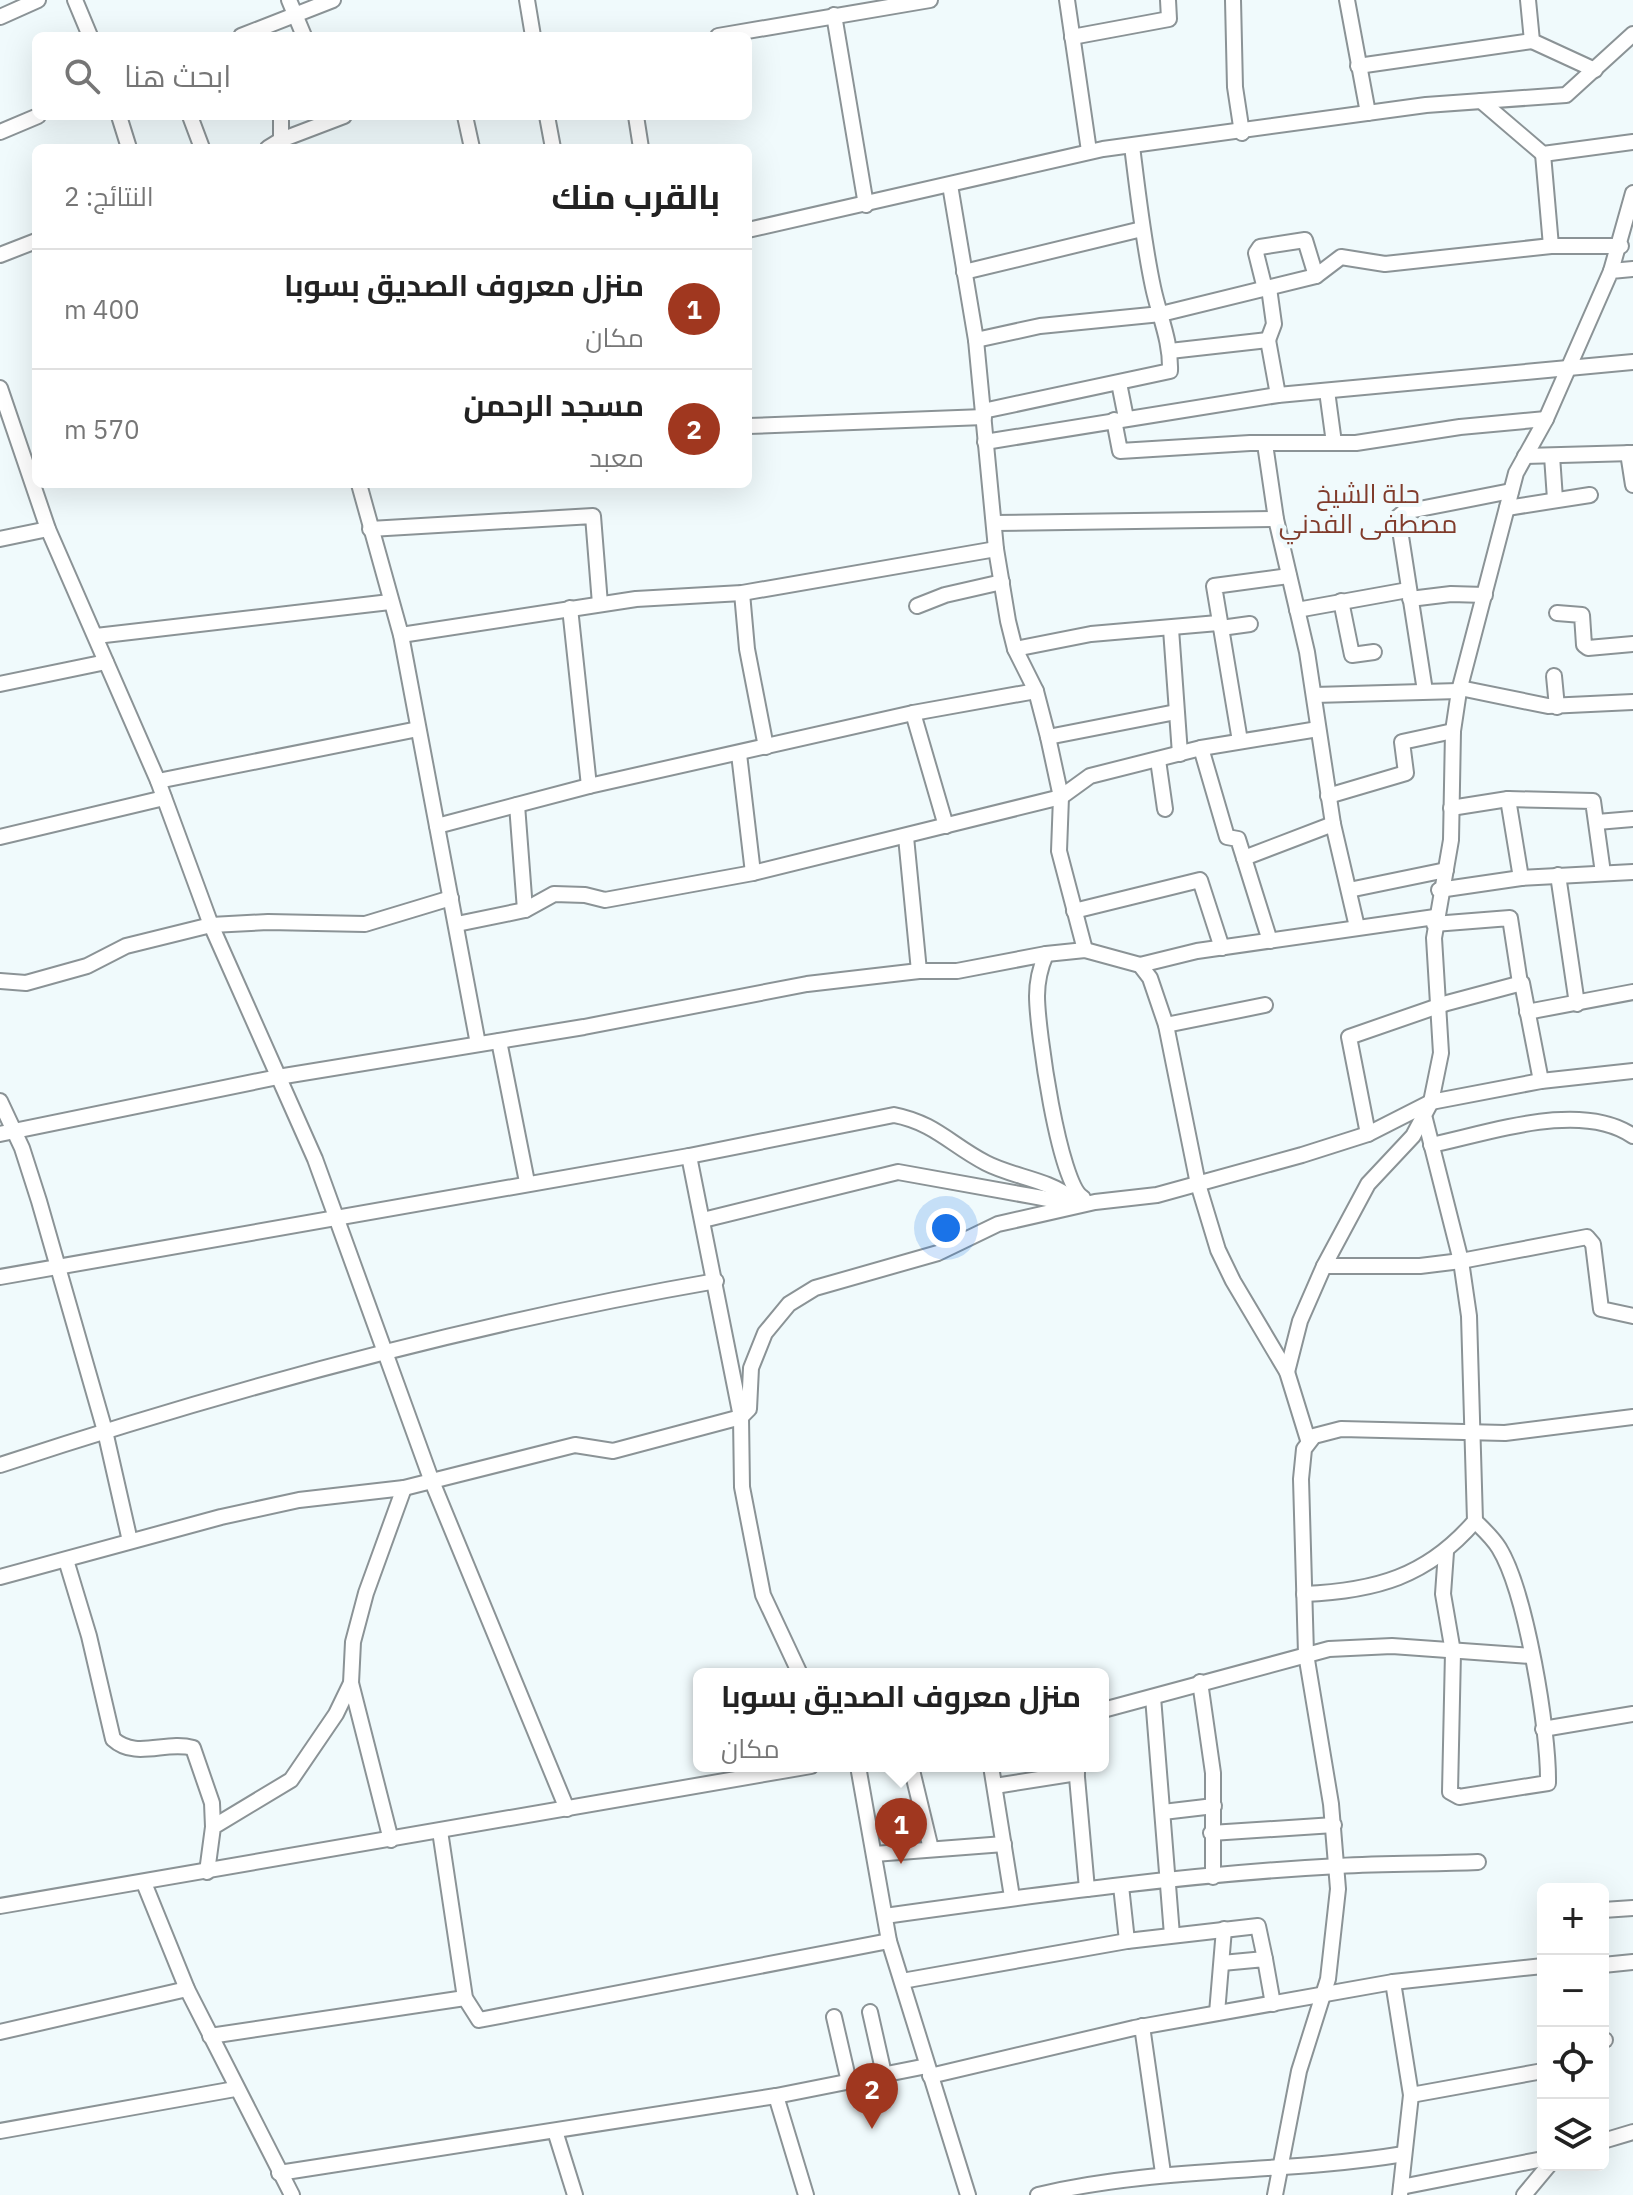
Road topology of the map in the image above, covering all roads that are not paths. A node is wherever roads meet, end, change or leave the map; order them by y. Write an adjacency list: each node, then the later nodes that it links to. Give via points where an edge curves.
1 (38, 0): 15 (street)
2 (75, 0): 16 (street)
3 (289, 0): 13 (street)
4 (333, 0): 13 (street)
5 (527, 0): 19 (street)
6 (930, 0): 12 (street)
7 (1067, 0): 22 (street)
8 (1168, 0): 22 (street, via 1169,19)
9 (1233, 0): 37 (street)
10 (1347, 0): 24 (street)
11 (1528, 0): 23 (street)
12 (871, 5): 14 (street)
13 (296, 15): 17 (street); 18 (street)
14 (834, 15): 20 (street); 51 (street)
15 (0, 17)
16 (88, 32)
17 (253, 32)
18 (302, 32)
19 (532, 32)
20 (740, 32)
21 (1633, 34): 25 (street)
22 (1072, 37): 47 (street)
23 (1532, 41): 24 (street); 25 (street)
24 (1358, 66): 27 (street)
25 (1595, 70): 26 (street, via 1566,95)
26 (1481, 101): 27 (street); 48 (street)
27 (1368, 113): 37 (street)
28 (32, 119): 36 (street)
29 (120, 120): 39 (street)
30 (192, 120): 40 (street)
31 (280, 120): 41 (street)
32 (333, 120): 42 (street)
33 (466, 120): 43 (street)
34 (548, 120): 44 (street)
35 (637, 120): 45 (street)
36 (0, 132)
37 (1242, 133): 46 (street)
38 (1633, 142): 48 (street)
39 (128, 144)
40 (200, 144)
41 (277, 144)
42 (279, 144)
43 (471, 144)
44 (552, 144)
45 (640, 144)
46 (1132, 146): 47 (street); 53 (street)
47 (1089, 151): 49 (street)
48 (1543, 154): 55 (street)
49 (950, 185): 51 (street); 60 (street)
50 (1633, 193): 56 (street)
51 (866, 205): 52 (street)
52 (752, 229)
53 (1142, 229): 60 (street); 63 (street)
54 (32, 243): 57 (street)
55 (1551, 246): 56 (street); 61 (street, via 1385,264 1341,257)
56 (1621, 246): 59 (street)
57 (0, 255)
58 (1633, 269): 59 (street)
59 (1611, 271): 68 (street)
60 (964, 272): 64 (street)
61 (1316, 276): 62 (street); 62 (street, via 1305,240 1260,247 1256,253)
62 (1267, 289): 63 (street); 65 (street, via 1274,324)
63 (1161, 314): 64 (street, via 1040,326); 66 (street)
64 (976, 340): 73 (street)
65 (1268, 340): 66 (street); 72 (street)
66 (1170, 351): 69 (street, via 1170,371)
67 (1633, 362): 68 (street)
68 (1570, 368): 71 (street); 75 (street)
69 (1119, 383): 73 (street); 74 (street)
70 (0, 391): 83 (street)
71 (1327, 391): 72 (street); 78 (street)
72 (1278, 395): 74 (street)
73 (983, 414): 76 (street); 77 (street)
74 (1120, 419): 77 (street); 79 (street, via 1119,451)
75 (1546, 419): 78 (street); 81 (street)
76 (752, 426)
77 (985, 442): 92 (street)
78 (1334, 443): 79 (street)
79 (1265, 444): 91 (street)
80 (1630, 453): 82 (street); 84 (street)
81 (1525, 456): 82 (street); 87 (street)
82 (1552, 456): 89 (street)
83 (30, 462)
84 (1633, 485)
85 (37, 488): 93 (street)
86 (360, 488): 94 (street)
87 (1511, 491): 90 (street); 100 (street, via 1399,515)
88 (1590, 495): 89 (street)
89 (1555, 499): 90 (street)
90 (1507, 508): 101 (street)
91 (1276, 519): 92 (street); 97 (street)
92 (994, 523): 96 (street)
93 (48, 529): 95 (street); 113 (street)
94 (370, 529): 103 (street); 104 (street, via 593,516)
95 (0, 539)
96 (996, 549): 98 (street); 99 (street)
97 (1289, 576): 107 (street); 110 (street, via 1214,586)
98 (1002, 582): 105 (street); 115 (street)
99 (742, 593): 104 (street); 133 (street)
100 (1409, 595): 101 (street); 102 (street); 122 (street)
101 (1485, 595): 120 (street)
102 (1341, 601): 107 (street); 116 (street, via 1352,655)
103 (390, 602): 112 (street); 113 (street)
104 (600, 604): 106 (street)
105 (917, 606)
106 (570, 608): 112 (street); 139 (street)
107 (1297, 610): 123 (street)
108 (1557, 613): 114 (street, via 1582,615 1588,648)
109 (1250, 624): 110 (street)
110 (1219, 626): 111 (street); 132 (street)
111 (1171, 629): 115 (street, via 1091,634); 126 (street)
112 (401, 635): 128 (street)
113 (96, 636): 117 (street)
114 (1633, 644)
115 (1015, 649): 121 (street)
116 (1374, 652)
117 (106, 662): 119 (street); 138 (street)
118 (1554, 676): 125 (street)
119 (0, 684)
120 (1459, 689): 122 (street); 125 (street); 130 (street)
121 (1036, 691): 127 (street); 131 (street)
122 (1425, 691): 123 (street)
123 (1314, 695): 129 (street)
124 (1633, 702): 125 (street)
125 (1557, 707)
126 (1176, 712): 131 (street); 136 (street)
127 (913, 713): 133 (street); 151 (street)
128 (418, 729): 138 (street); 150 (street)
129 (1318, 729): 132 (street); 140 (street)
130 (1453, 731): 140 (street, via 1402,742 1406,773); 145 (street)
131 (1048, 737): 141 (street)
132 (1240, 741): 134 (street)
133 (766, 747): 135 (street)
134 (1201, 748): 136 (street); 154 (street, via 1227,837 1238,839)
135 (739, 754): 139 (street); 157 (street)
136 (1180, 754): 137 (street)
137 (1158, 760): 141 (street, via 1090,776); 146 (street)
138 (158, 781): 142 (street)
139 (589, 786): 144 (street)
140 (1328, 796): 149 (street)
141 (1061, 797): 151 (street); 165 (street, via 1059,851)
142 (164, 798): 152 (street); 168 (street)
143 (1508, 799): 145 (street); 148 (street, via 1593,801); 160 (street)
144 (517, 805): 150 (street); 164 (street)
145 (1451, 808): 155 (street)
146 (1165, 809)
147 (1633, 819): 148 (street)
148 (1597, 822): 158 (street)
149 (1333, 824): 154 (street); 161 (street)
150 (437, 826): 163 (street)
151 (946, 826): 153 (street)
152 (0, 837)
153 (906, 837): 157 (street); 175 (street)
154 (1244, 858): 170 (street)
155 (1446, 870): 161 (street); 162 (street)
156 (1633, 872): 158 (street)
157 (753, 873): 164 (street, via 605,900 554,894)
158 (1603, 873): 159 (street)
159 (1558, 875): 160 (street); 179 (street)
160 (1521, 878): 162 (street)
161 (1349, 890): 169 (street)
162 (1439, 890): 166 (street)
163 (451, 898): 167 (street); 168 (street, via 365,924)
164 (525, 910): 167 (street)
165 (1074, 911): 171 (street, via 1200,880); 172 (street)
166 (1435, 920): 169 (street); 177 (street, via 1510,918); 181 (street)
167 (457, 924): 185 (street)
168 (211, 925): 176 (street, via 126,946 87,966 26,983); 187 (street)
169 (1357, 927): 170 (street)
170 (1270, 941): 171 (street)
171 (1222, 948): 174 (street)
172 (1085, 950): 173 (street); 174 (street)
173 (1046, 954): 175 (street, via 957,971); 199 (street, via 1037,997 1043,1062)
174 (1140, 965): 183 (street, via 1156,991)
175 (919, 971): 184 (street, via 807,984)
176 (0, 981)
177 (1520, 983): 181 (street); 182 (street)
178 (1633, 992): 179 (street)
179 (1577, 1004): 182 (street)
180 (1265, 1005): 183 (street)
181 (1438, 1007): 190 (street, via 1441,1053); 194 (street, via 1349,1037)
182 (1527, 1012): 188 (street)
183 (1166, 1025): 198 (street)
184 (499, 1041): 185 (street); 197 (street)
185 (478, 1044): 187 (street)
186 (1633, 1071): 188 (street)
187 (278, 1077): 192 (street); 201 (street)
188 (1541, 1081): 190 (street)
189 (0, 1101): 192 (street)
190 (1431, 1102): 191 (street); 194 (street)
191 (1425, 1119): 195 (street); 205 (street, via 1368,1184)
192 (6, 1132): 204 (street, via 28,1165)
193 (1631, 1133): 195 (street, via 1573,1118)
194 (1368, 1134): 198 (street)
195 (1431, 1145): 203 (street)
196 (689, 1156): 197 (street); 199 (street, via 894,1115 920,1120 983,1162); 202 (street)
197 (527, 1182): 201 (street)
198 (1198, 1184): 200 (street); 210 (street, via 1218,1250)
199 (1075, 1198): 200 (street); 202 (street, via 1048,1199 898,1172)
200 (1095, 1202): 211 (street, via 998,1224 938,1253 801,1295 765,1333 751,1368 749,1409)
201 (337, 1216): 204 (street); 209 (street)
202 (703, 1220): 207 (street)
203 (1461, 1261): 205 (street); 208 (street, via 1589,1237 1601,1309); 214 (street, via 1471,1345)
204 (58, 1266): 206 (street); 213 (street)
205 (1324, 1266): 210 (street, via 1300,1321)
206 (0, 1277)
207 (716, 1281): 209 (street, via 615,1298); 211 (street)
208 (1633, 1316)
209 (384, 1353): 213 (street); 217 (street)
210 (1287, 1372): 215 (street)
211 (741, 1417): 217 (street, via 626,1449 575,1445); 228 (street, via 742,1487 763,1595)
212 (1633, 1417): 214 (street)
213 (105, 1431): 216 (street); 220 (street)
214 (1473, 1435): 215 (street, via 1354,1429 1328,1431); 219 (street)
215 (1308, 1440): 224 (street, via 1301,1469)
216 (0, 1465)
217 (431, 1479): 218 (street); 243 (street)
218 (404, 1488): 220 (street, via 299,1500); 230 (street, via 366,1593 353,1642)
219 (1475, 1521): 221 (street); 227 (street, via 1499,1547 1518,1589)
220 (130, 1541): 222 (street)
221 (1446, 1552): 224 (street, via 1375,1586); 225 (street, via 1443,1594)
222 (66, 1560): 223 (street); 246 (street, via 113,1739 135,1749 193,1748 212,1803)
223 (0, 1577)
224 (1304, 1594): 226 (street)
225 (1453, 1652): 226 (street, via 1392,1646); 227 (street); 234 (street, via 1448,1787 1454,1796 1548,1783)
226 (1306, 1654): 229 (street); 245 (street)
227 (1531, 1656): 234 (street)
228 (797, 1668)
229 (1200, 1682): 231 (street); 242 (street)
230 (351, 1683): 246 (street, via 291,1780); 249 (street)
231 (1153, 1697): 232 (street); 244 (street)
232 (1109, 1708)
233 (1633, 1714): 234 (street)
234 (1543, 1729)
235 (777, 1772): 243 (street)
236 (859, 1772): 252 (street)
237 (912, 1772): 251 (street)
238 (992, 1772): 241 (street)
239 (1067, 1772): 241 (street)
240 (1077, 1772): 260 (street)
241 (995, 1786): 250 (street)
242 (1214, 1806): 244 (street); 248 (street)
243 (567, 1809): 247 (street)
244 (1163, 1812): 257 (street)
245 (1334, 1825): 248 (street); 254 (street)
246 (213, 1827): 255 (street)
247 (440, 1831): 249 (street); 279 (street)
248 (1211, 1833): 256 (street)
249 (391, 1840): 255 (street)
250 (1004, 1844): 251 (street); 261 (street)
251 (931, 1849): 252 (street)
252 (874, 1854): 265 (street)
253 (1478, 1862): 254 (street)
254 (1338, 1866): 256 (street); 278 (street, via 1335,1936)
255 (207, 1872): 258 (street)
256 (1213, 1877): 257 (street)
257 (1168, 1881): 259 (street); 267 (street)
258 (144, 1883): 262 (street); 277 (street)
259 (1121, 1886): 260 (street); 269 (street)
260 (1087, 1889): 261 (street)
261 (1012, 1897): 265 (street)
262 (0, 1906)
263 (1633, 1908): 264 (street)
264 (1609, 1910)
265 (885, 1916): 268 (street)
266 (1224, 1929): 267 (street); 270 (street, via 1260,1926); 272 (street)
267 (1172, 1935): 269 (street)
268 (889, 1941): 275 (street); 279 (street, via 479,2020)
269 (1127, 1941): 275 (street)
270 (1265, 1959): 272 (street); 280 (street)
271 (1633, 1962): 273 (street)
272 (1222, 1963): 282 (street)
273 (1609, 1964)
274 (1537, 1967): 276 (street)
275 (902, 1981): 287 (street)
276 (1393, 1982): 278 (street); 292 (street)
277 (187, 1989): 285 (street); 286 (street)
278 (1325, 1995): 280 (street); 300 (street, via 1302,2059)
279 (465, 1998): 286 (street)
280 (1273, 2004): 282 (street)
281 (870, 2012): 289 (street)
282 (1217, 2013): 284 (street)
283 (834, 2017): 290 (street)
284 (1142, 2026): 287 (street); 303 (street)
285 (0, 2032)
286 (210, 2036): 291 (street)
287 (929, 2071): 289 (street); 308 (street)
288 (1537, 2072): 292 (street)
289 (884, 2074): 290 (street)
290 (849, 2082): 293 (street)
291 (235, 2089): 294 (street); 302 (street)
292 (1411, 2095): 298 (street)
293 (776, 2096): 295 (street); 307 (street)
294 (0, 2131)
295 (555, 2131): 302 (street); 306 (street)
296 (1633, 2132): 297 (street)
297 (1609, 2139)
298 (1404, 2154): 300 (street); 304 (street)
299 (1537, 2160): 304 (street)
300 (1278, 2168): 303 (street); 310 (street)
301 (1544, 2171): 311 (street)
302 (279, 2173): 305 (street)
303 (1163, 2173): 309 (street)
304 (1400, 2191)
305 (292, 2195)
306 (575, 2195)
307 (806, 2195)
308 (968, 2195)
309 (1038, 2195)
310 (1275, 2195)
311 (1524, 2195)

